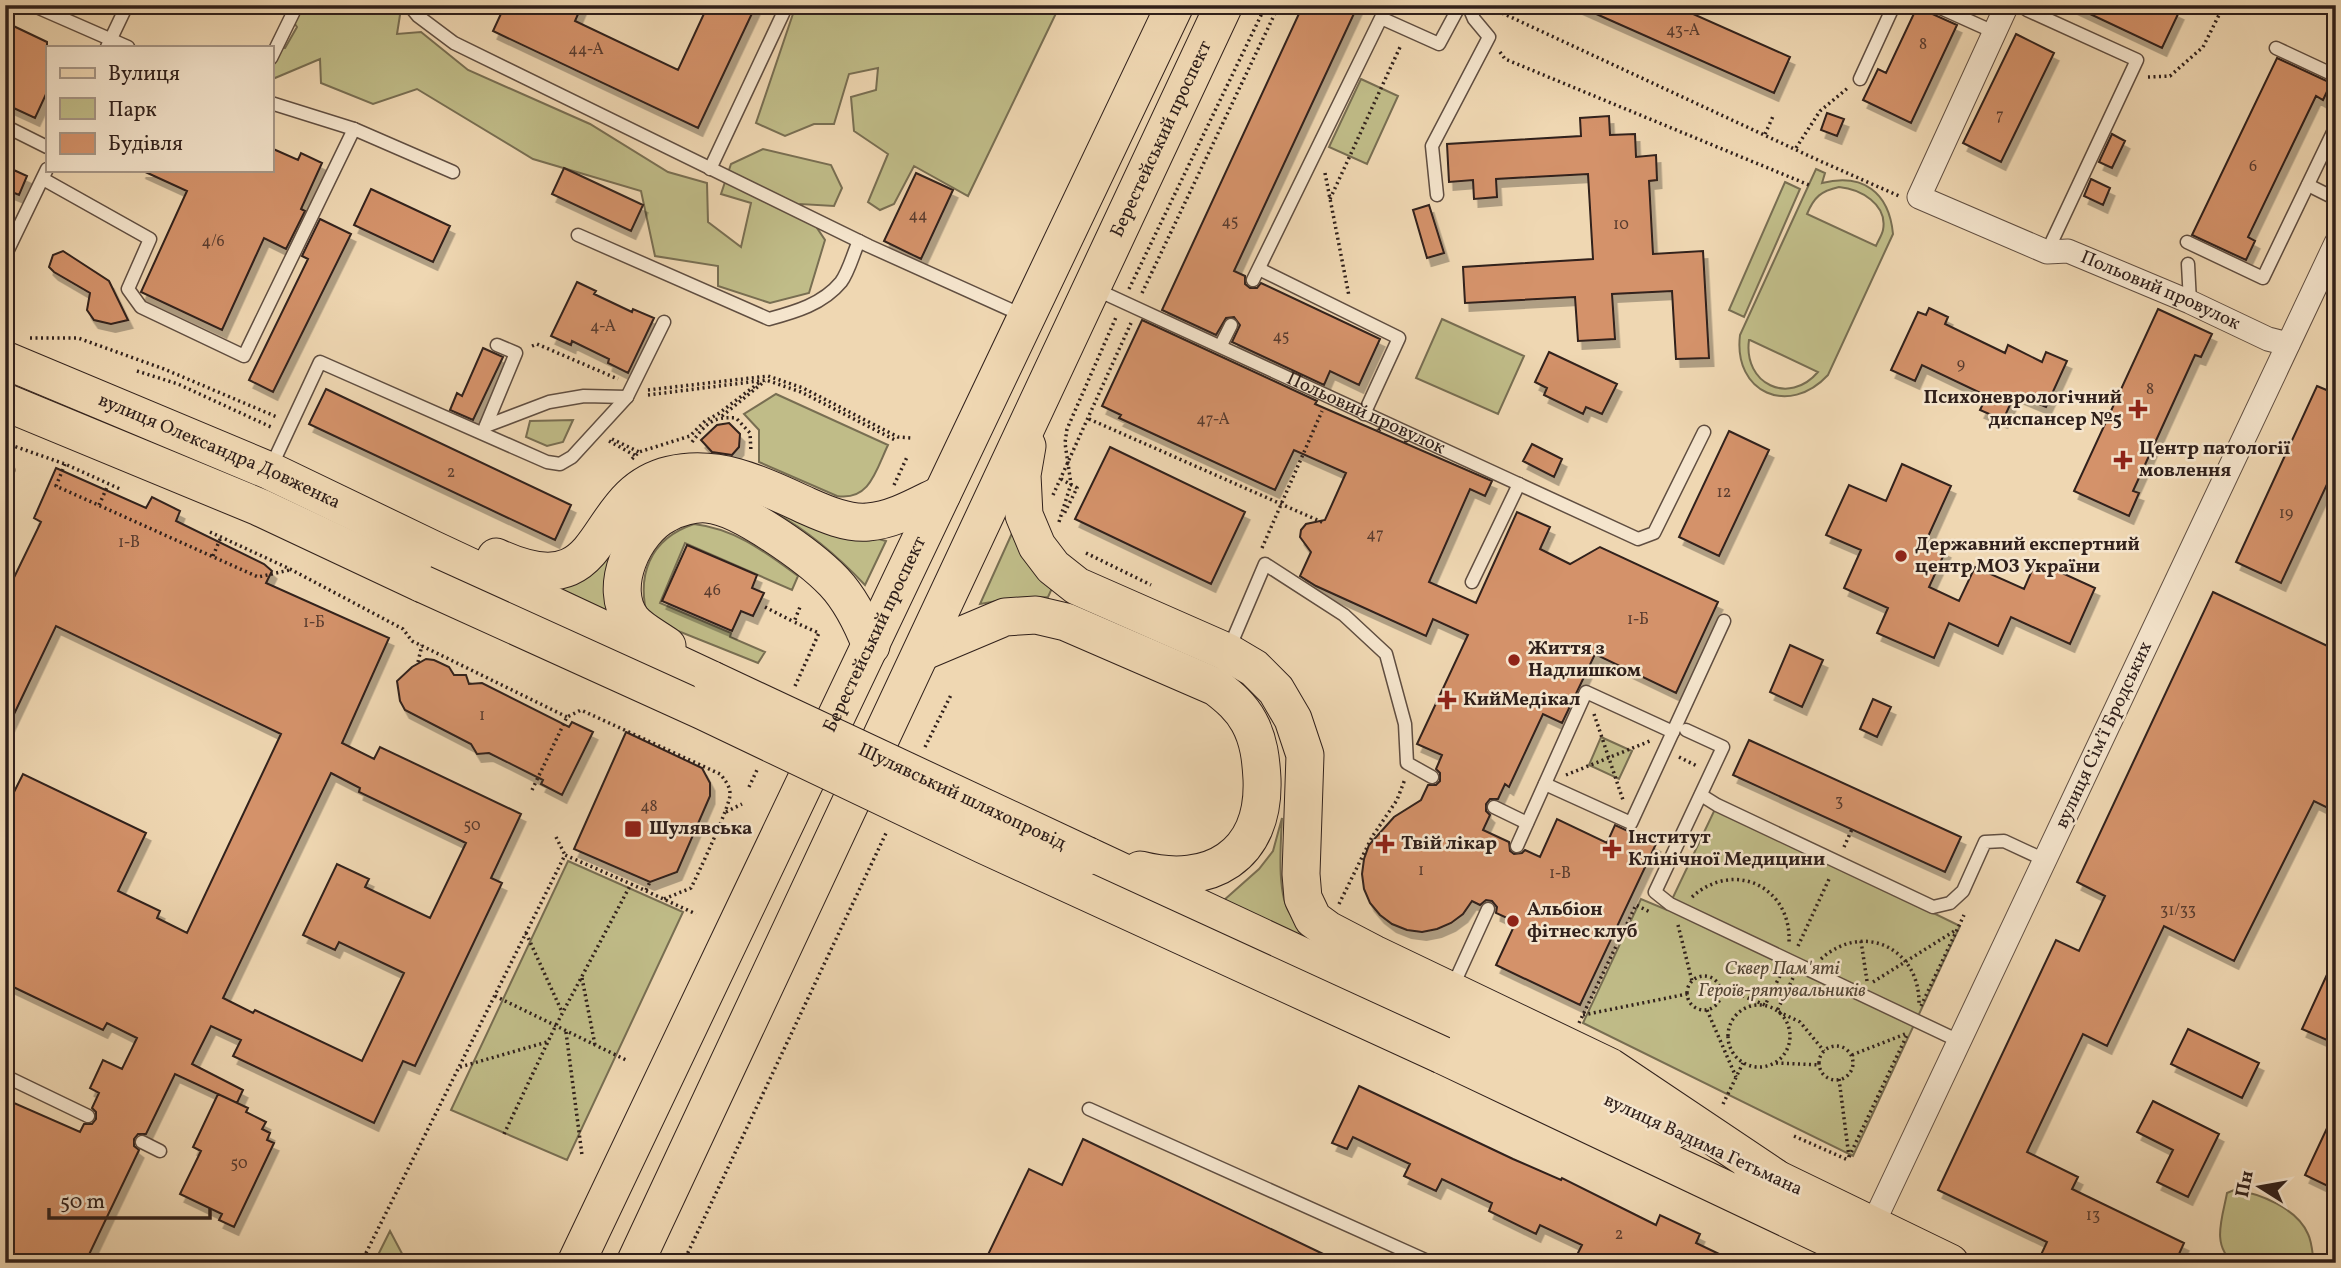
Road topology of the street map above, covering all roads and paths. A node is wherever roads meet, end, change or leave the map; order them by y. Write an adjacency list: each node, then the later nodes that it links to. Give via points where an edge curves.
1 (32, 5): 20 (lane)
2 (127, 5): 20 (lane)
3 (298, 5): 22 (lane)
4 (409, 5): 35 (lane, via 454,43)
5 (787, 5): 35 (lane)
6 (1175, 5): 55 (main road, Берестейський проспект)
7 (1224, 5): 51 (main road, Берестейський проспект)
8 (1266, 5): 51 (path)
9 (1279, 5): 53 (path)
10 (1460, 5): 17 (lane, via 1439,44)
11 (1468, 5): 19 (lane)
12 (1485, 5): 31 (path)
13 (1894, 5): 25 (lane)
14 (1934, 5): 18 (lane)
15 (2228, 5): 24 (path, via 2203,47 2170,76)
16 (2017, 7): 18 (street, Польовий провулок); 24 (lane, via 2137,60)
17 (1408, 30): 32 (lane, via 1381,18); 42 (path)
18 (1994, 32): 48 (street, Польовий провулок, via 1919,197)
19 (1489, 37): 38 (path, via 1505,59); 41 (lane, via 1432,146)
20 (108, 44)
21 (2276, 48): 23 (lane)
22 (273, 54)
23 (2336, 76)
24 (2129, 77): 48 (lane)
25 (1860, 79): 34 (path, via 1820,111)
26 (273, 104): 30 (lane)
27 (1774, 114): 31 (path)
28 (5, 126): 33 (lane)
29 (2336, 126): 40 (lane)
30 (354, 129): 36 (lane); 37 (lane, via 244,356 141,307 128,289 150,239)
31 (1765, 134): 34 (path)
32 (1319, 145): 42 (path); 54 (lane, via 1256,274)
33 (46, 146)
34 (1796, 148): 39 (path)
35 (710, 169): 45 (lane)
36 (453, 172)
37 (45, 174): 49 (lane)
38 (1809, 185)
39 (1874, 185)
40 (2308, 185): 43 (lane); 46 (lane, via 2263,278)
41 (1437, 195)
42 (1330, 199): 54 (path)
43 (2336, 199)
44 (578, 235): 45 (lane, via 769,319 824,298 842,280)
45 (859, 241): 55 (lane)
46 (2187, 242)
47 (2336, 243): 58 (street, вулиця Сімʼї Бродських)
48 (2047, 252): 52 (street, Польовий провулок, via 2068,251)
49 (5, 256)
50 (2188, 264): 52 (lane)
51 (1107, 295): 53 (lane, Польовий провулок); 70 (main road, Берестейський проспект); 84 (path, via 1067,429)
52 (2190, 302): 58 (street, Польовий провулок)
53 (1138, 308): 60 (lane, Польовий провулок); 71 (path)
54 (1353, 315): 68 (lane, via 1399,338)
55 (1026, 316): 93 (main road, Берестейський проспект)
56 (664, 321): 65 (lane)
57 (1231, 325): 60 (lane)
58 (2288, 344): 138 (street, вулиця Сімʼї Бродських)
59 (497, 345): 62 (lane)
60 (1221, 345): 68 (lane, Польовий провулок)
61 (17, 349): 72 (path, via 78,338); 87 (main road, вулиця Олександра Довженка)
62 (516, 353): 65 (path, via 537,344); 74 (lane)
63 (137, 371): 73 (path, via 178,384)
64 (767, 378): 65 (path); 69 (path); 77 (path, via 803,388 898,437); 78 (path); 83 (path, via 690,436)
65 (630, 392): 74 (lane, via 549,402); 75 (lane)
66 (5, 402): 104 (main road, вулиця Олександра Довженка, via 254,505)
67 (1321, 412): 95 (path)
68 (1364, 414): 90 (lane, Польовий провулок)
69 (720, 417): 79 (path, via 706,424); 81 (path, via 736,418 750,433)
70 (1031, 417): 113 (main road, Берестейський проспект); 114 (main road, via 1022,475 1024,514 1037,546 1053,567 1077,586)
71 (1089, 419): 84 (path); 95 (path)
72 (291, 424): 74 (lane, via 320,362); 87 (lane)
73 (276, 430)
74 (484, 430): 75 (lane, via 560,464)
75 (596, 432): 83 (path)
76 (1704, 432): 90 (lane, Польовий провулок, via 1654,533 1638,539)
77 (911, 438)
78 (897, 441)
79 (692, 442)
80 (5, 443): 85 (path)
81 (751, 454)
82 (908, 454): 91 (path)
83 (637, 455): 86 (path)
84 (1068, 463): 88 (path)
85 (65, 464): 89 (path); 96 (path, via 56,486)
86 (628, 465)
87 (270, 471): 93 (main road, via 372,501 520,569 553,573 574,566 642,488 669,475 694,472 747,479 818,511 867,522 897,515); 104 (main road, вулиця Олександра Довженка)
88 (1061, 479): 94 (path); 98 (path, via 1077,488)
89 (108, 484): 92 (path); 96 (path)
90 (1519, 484): 106 (lane)
91 (893, 487)
92 (120, 489)
93 (942, 494): 112 (main road, Берестейський проспект)
94 (1050, 503)
95 (1281, 504): 97 (path); 102 (path)
96 (99, 505): 103 (path)
97 (1324, 523)
98 (1060, 526)
99 (210, 532): 100 (path)
100 (221, 537): 103 (path); 105 (path)
101 (1074, 548): 107 (path)
102 (1260, 552)
103 (213, 556): 105 (path, via 258,577)
104 (428, 566): 116 (main road, Шулявський шляхопровід); 181 (main road, Шулявський шляхопровід, bridge, via 703,710 984,845)
105 (290, 569): 111 (path, via 403,629)
106 (1472, 582)
107 (1155, 586)
108 (765, 607): 110 (path)
109 (1724, 621): 121 (lane)
110 (794, 622)
111 (422, 645): 115 (path); 120 (path)
112 (871, 646): 116 (main road, via 862,623 834,581 803,556 726,507 706,503 683,507 664,514 646,530 623,577 623,600 632,620); 205 (main road, Берестейський проспект)
113 (922, 652): 137 (main road, via 1005,617 1036,615 1066,622 1216,687 1235,703 1250,723 1261,755 1257,823 1242,849 1212,871 1186,876 1155,874); 206 (main road, Берестейський проспект)
114 (1227, 652): 123 (lane, via 1265,564 1344,615 1386,654 1405,724); 164 (main road, via 1254,668 1276,690 1293,719 1305,755 1301,874 1303,898 1313,919)
115 (418, 662)
116 (712, 680): 137 (main road, Шулявський шляхопровід, bridge)
117 (1586, 692): 121 (lane); 122 (path); 125 (lane)
118 (952, 693): 119 (path)
119 (947, 704)
120 (568, 717): 126 (path); 130 (path, via 581,710 720,774 731,796)
121 (1680, 731): 122 (path); 127 (lane, via 1723,747); 132 (lane)
122 (1609, 758): 125 (path); 132 (path)
123 (1407, 763): 124 (lane); 145 (path, via 1397,800 1372,837)
124 (1432, 777)
125 (1545, 784): 131 (lane); 132 (lane)
126 (532, 790)
127 (1701, 795): 138 (lane, via 1934,907 1950,903 1963,891 1985,842 2004,841); 146 (lane, via 1655,892)
128 (742, 804): 130 (path)
129 (1494, 807): 131 (lane)
130 (724, 813): 142 (path, via 691,888)
131 (1527, 823): 135 (lane)
132 (1631, 823)
133 (884, 827): 207 (path, via 887,835)
134 (556, 837): 136 (path)
135 (1517, 846)
136 (565, 855): 140 (path); 154 (path)
137 (1088, 856): 181 (main road, Шулявський шляхопровід)
138 (2045, 860): 179 (street, вулиця Сімʼї Бродських)
139 (650, 882): 141 (path)
140 (631, 884): 141 (path); 161 (path)
141 (646, 890): 142 (path)
142 (664, 899): 147 (path)
143 (1968, 906): 152 (path)
144 (1488, 909): 164 (lane)
145 (1336, 911)
146 (1684, 911): 151 (path); 156 (path, via 1702,888 1719,880 1756,884 1784,909 1790,928); 173 (lane)
147 (696, 914)
148 (1657, 915): 172 (path, via 1636,905)
149 (1667, 920): 151 (path)
150 (1809, 923): 157 (path)
151 (1678, 925): 153 (path); 162 (path)
152 (1957, 929): 159 (path); 159 (path, via 1919,1010 1920,990)
153 (1689, 930)
154 (526, 933): 167 (path); 171 (path)
155 (1861, 941): 158 (path, via 1831,950); 159 (path, via 1886,946); 159 (path, via 1868,985)
156 (1788, 947)
157 (1795, 951)
158 (1818, 962)
159 (1907, 962)
160 (1782, 972): 168 (path)
161 (582, 976): 171 (path); 182 (path)
162 (1692, 981): 165 (path, via 1708,977 1718,983); 166 (path)
163 (1805, 983): 170 (path, via 1793,977)
164 (1451, 991): 202 (main road, via 1610,1067)
165 (1721, 993): 168 (path, via 1735,993); 169 (path, via 1717,1004)
166 (1687, 994): 169 (path, via 1692,1004); 172 (path)
167 (495, 996): 175 (path); 189 (path)
168 (1765, 1005): 170 (path); 186 (path, via 1746,1007 1732,1020 1728,1039 1735,1057)
169 (1707, 1010): 191 (path)
170 (1777, 1011): 183 (path, via 1800,1021); 187 (path, via 1785,1018 1790,1037)
171 (562, 1012): 175 (path)
172 (1583, 1015): 174 (path)
173 (1914, 1020): 178 (path); 179 (lane)
174 (1579, 1021)
175 (555, 1027): 177 (path); 180 (path)
176 (1897, 1027): 178 (path)
177 (566, 1032): 182 (path); 200 (path)
178 (1908, 1033): 184 (path); 192 (path, via 1849,1157)
179 (1959, 1041): 203 (street, вулиця Сімʼї Бродських)
180 (547, 1042): 189 (path); 196 (path)
181 (1448, 1042): 202 (main road, вулиця Вадима Гетьмана); 209 (main road, вулиця Вадима Гетьмана)
182 (595, 1045): 185 (path)
183 (1824, 1051): 184 (path, via 1839,1046); 188 (path)
184 (1852, 1055): 192 (path, via 1851,1070)
185 (626, 1060)
186 (1743, 1063): 187 (path, via 1759,1067); 191 (path)
187 (1775, 1063): 188 (path)
188 (1819, 1065): 192 (path, via 1828,1077)
189 (460, 1067): 204 (path)
190 (5, 1076): 195 (lane)
191 (1736, 1077): 193 (path)
192 (1839, 1079)
193 (1723, 1104)
194 (1089, 1109): 208 (lane)
195 (88, 1116)
196 (504, 1133)
197 (1794, 1136): 201 (path)
198 (142, 1142): 199 (lane)
199 (160, 1151)
200 (582, 1155)
201 (1848, 1160)
202 (1774, 1177): 203 (main road, вулиця Вадима Гетьмана)
203 (1872, 1226): 210 (main road, вулиця Вадима Гетьмана)
204 (361, 1263)
205 (576, 1263)
206 (635, 1263)
207 (683, 1263)
208 (1432, 1263)
209 (1881, 1263)
210 (1950, 1263)

